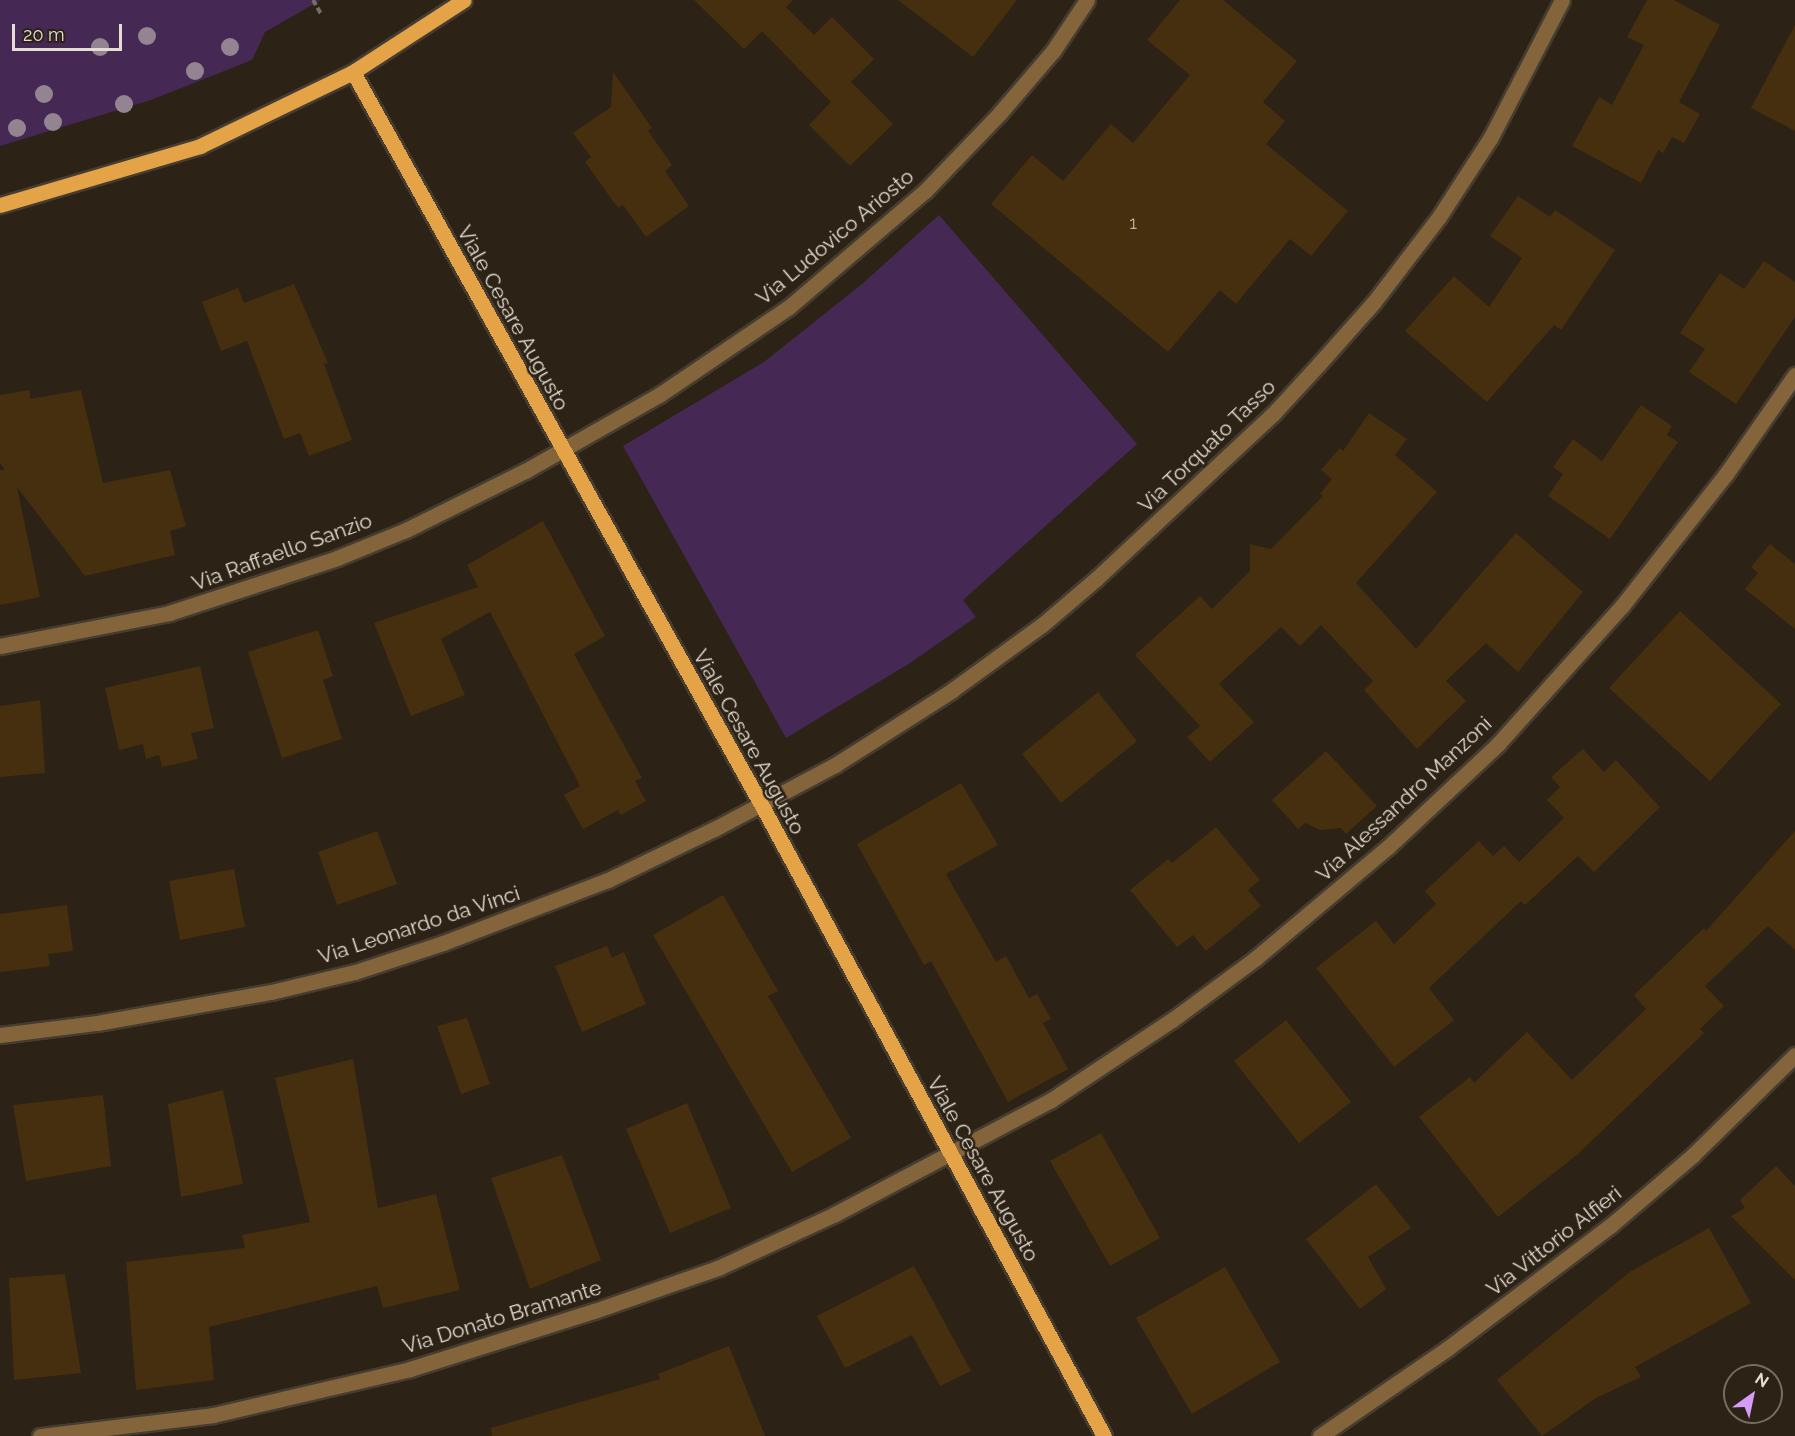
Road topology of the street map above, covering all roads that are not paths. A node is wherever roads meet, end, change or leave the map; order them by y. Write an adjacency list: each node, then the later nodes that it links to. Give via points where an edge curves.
1 (464, 0): 4 (main road)
2 (1087, 0): 7 (street, Via Ludovico Ariosto, via 1053,51 999,114 925,191 853,253 789,307 706,366)
3 (1562, 0): 9 (street, Via Torquato Tasso, via 1491,137 1439,217 1374,302 1273,414 1155,527 1042,626 836,765)
4 (353, 72): 5 (main road, via 200,146); 7 (main road, Viale Cesare Augusto)
5 (0, 205)
6 (1795, 375): 12 (street, Via Alessandro Manzoni, via 1726,474 1622,606 1498,744 1388,847 1256,958 1164,1026 1051,1100)
7 (562, 451): 8 (street, Via Raffaello Sanzio, via 406,530 255,588 170,613); 9 (main road, Viale Cesare Augusto)
8 (0, 646)
9 (761, 804): 10 (street, Via Leonardo da Vinci, via 608,880 355,972 96,1023); 12 (main road, Viale Cesare Augusto)
10 (0, 1035)
11 (1795, 1055): 15 (street, Via Vittorio Alfieri, via 1693,1155 1610,1226 1458,1341)
12 (950, 1152): 13 (street, Via Donato Bramante, via 835,1214 720,1267 410,1369 213,1414); 14 (main road, Viale Cesare Augusto)
13 (40, 1436)
14 (1104, 1436)
15 (1320, 1436)

